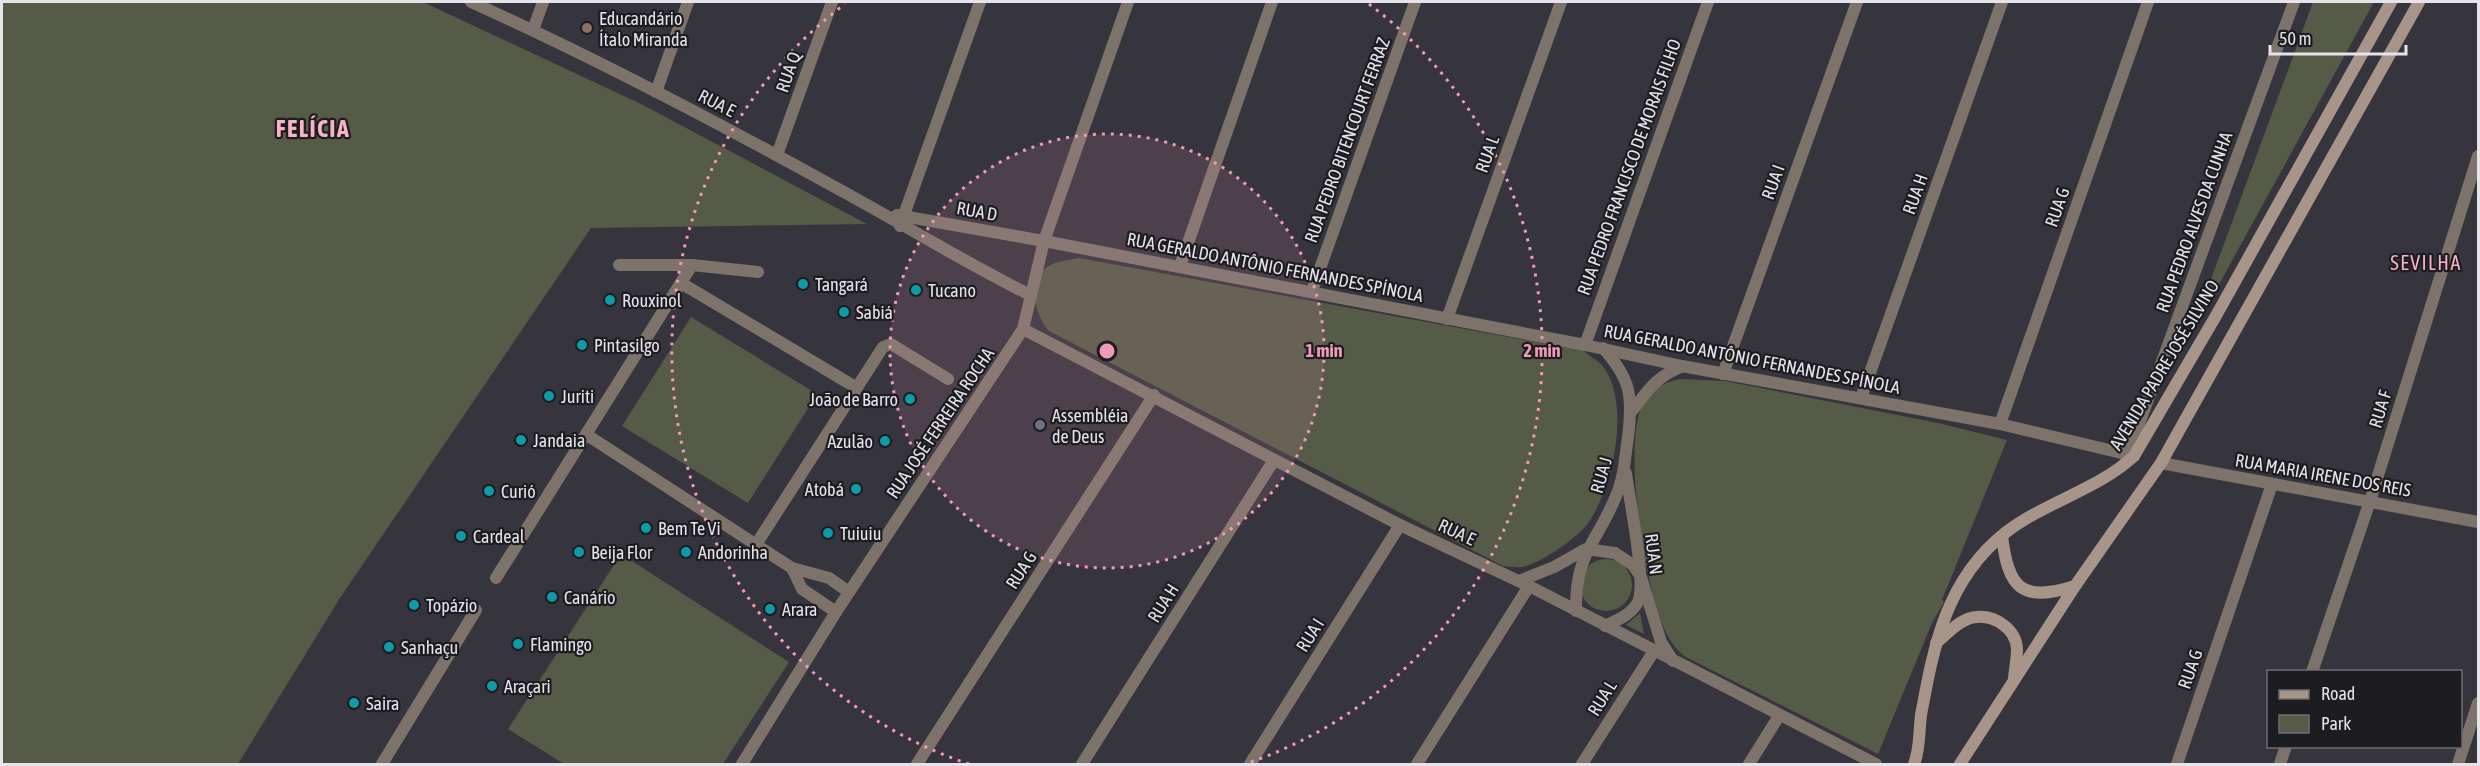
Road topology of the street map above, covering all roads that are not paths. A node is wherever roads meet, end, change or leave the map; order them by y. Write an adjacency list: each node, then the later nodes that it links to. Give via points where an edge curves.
1 (471, 2): 17 (street)
2 (543, 2): 17 (street)
3 (688, 2): 18 (street)
4 (832, 2): 19 (street, RUA Q)
5 (980, 2): 21 (street)
6 (1128, 2): 22 (street, RUA JOSÉ FERREIRA ROCHA)
7 (1272, 2): 25 (street)
8 (1415, 2): 28 (street, RUA PEDRO BITENCOURT FERRAZ)
9 (1561, 2): 30 (street, RUA L)
10 (1708, 2): 32 (street, RUA PEDRO FRANCISCO DE MORAIS FILHO)
11 (1857, 2): 35 (street, RUA I)
12 (2002, 2): 39 (street, RUA H)
13 (2148, 2): 41 (street, RUA G)
14 (2294, 2): 43 (street, RUA PEDRO ALVES DA CUNHA)
15 (2391, 2): 43 (main road, AVENIDA PADRE JOSÉ SILVINO, via 2217,314)
16 (2419, 2): 45 (main road)
17 (533, 30): 18 (street, RUA E)
18 (656, 92): 19 (street, RUA E)
19 (777, 155): 21 (street, RUA E)
20 (2478, 156): 48 (street, RUA F)
21 (902, 221): 22 (street, RUA D); 29 (street, RUA E)
22 (1044, 241): 25 (street, RUA GERALDO ANTÔNIO FERNANDES SPÍNOLA); 29 (street, RUA JOSÉ FERREIRA ROCHA)
23 (619, 265): 24 (street)
24 (692, 265): 26 (street); 27 (street)
25 (1180, 266): 28 (street, RUA GERALDO ANTÔNIO FERNANDES SPÍNOLA)
26 (758, 272)
27 (681, 283): 37 (street); 42 (street)
28 (1312, 291): 30 (street, RUA GERALDO ANTÔNIO FERNANDES SPÍNOLA)
29 (1030, 295): 31 (street, RUA JOSÉ FERREIRA ROCHA)
30 (1447, 319): 32 (street, RUA GERALDO ANTÔNIO FERNANDES SPÍNOLA)
31 (1023, 329): 38 (street, RUA E); 59 (street, RUA JOSÉ FERREIRA ROCHA)
32 (1585, 345): 33 (street, RUA GERALDO ANTÔNIO FERNANDES SPÍNOLA)
33 (1603, 348): 34 (street, RUA GERALDO ANTÔNIO FERNANDES SPÍNOLA); 40 (street, RUA J, via 1627,381)
34 (1682, 366): 35 (street, RUA GERALDO ANTÔNIO FERNANDES SPÍNOLA); 40 (street, via 1658,378)
35 (1723, 374): 39 (street, RUA GERALDO ANTÔNIO FERNANDES SPÍNOLA)
36 (948, 379): 37 (street, via 886,344)
37 (857, 388): 52 (street)
38 (1154, 395): 44 (street, RUA E); 74 (street, RUA G)
39 (1861, 398): 41 (street, RUA GERALDO ANTÔNIO FERNANDES SPÍNOLA)
40 (1632, 411): 46 (street, RUA J)
41 (2000, 424): 43 (street, RUA GERALDO ANTÔNIO FERNANDES SPÍNOLA)
42 (587, 435): 52 (street); 56 (street)
43 (2131, 455): 51 (main road, AVENIDA PADRE JOSÉ SILVINO, via 2122,467 2043,507)
44 (1274, 460): 50 (street, RUA E); 75 (street, RUA H)
45 (2161, 463): 47 (street, RUA MARIA IRENE DOS REIS); 58 (main road)
46 (1625, 469): 53 (street, RUA J, via 1604,520); 55 (street, RUA N)
47 (2272, 483): 48 (street, RUA MARIA IRENE DOS REIS); 83 (street, RUA G)
48 (2370, 501): 49 (street, RUA MARIA IRENE DOS REIS); 67 (street, RUA F)
49 (2478, 522)
50 (1400, 525): 57 (street, RUA E); 76 (street, RUA I)
51 (2002, 536): 58 (main road, via 2006,568 2016,584 2030,592 2051,594); 64 (main road, AVENIDA PADRE JOSÉ SILVINO, via 1969,571 1944,614)
52 (757, 543): 54 (street)
53 (1586, 549): 55 (street, via 1615,552); 57 (street); 61 (street, RUA J, via 1578,574)
54 (792, 568): 59 (street, via 829,578); 62 (street, via 802,589)
55 (1641, 576): 63 (street, RUA N, via 1637,604 1622,618); 66 (street, via 1661,642)
56 (496, 578)
57 (1524, 584): 61 (street, RUA E); 77 (street)
58 (2074, 586): 68 (main road)
59 (849, 592): 62 (street, RUA JOSÉ FERREIRA ROCHA)
60 (476, 610): 72 (street)
61 (1576, 611): 63 (street, RUA E)
62 (836, 612): 73 (street, RUA JOSÉ FERREIRA ROCHA)
63 (1605, 626): 65 (street, RUA E)
64 (1936, 643): 68 (main road, via 1959,624 1976,617 1999,621 2011,631 2017,647); 81 (main road, AVENIDA PADRE JOSÉ SILVINO)
65 (1654, 651): 66 (street, RUA E); 78 (street, RUA L)
66 (1674, 662): 70 (street, RUA E)
67 (2313, 670)
68 (2014, 682): 82 (main road)
69 (2478, 703): 85 (street)
70 (1779, 716): 79 (street); 80 (street, RUA E)
71 (2286, 748): 84 (street)
72 (386, 763)
73 (741, 765)
74 (917, 765)
75 (1082, 765)
76 (1250, 765)
77 (1417, 765)
78 (1582, 765)
79 (1749, 765)
80 (1876, 765)
81 (1914, 765)
82 (1960, 765)
83 (2177, 765)
84 (2280, 765)
85 (2458, 765)

